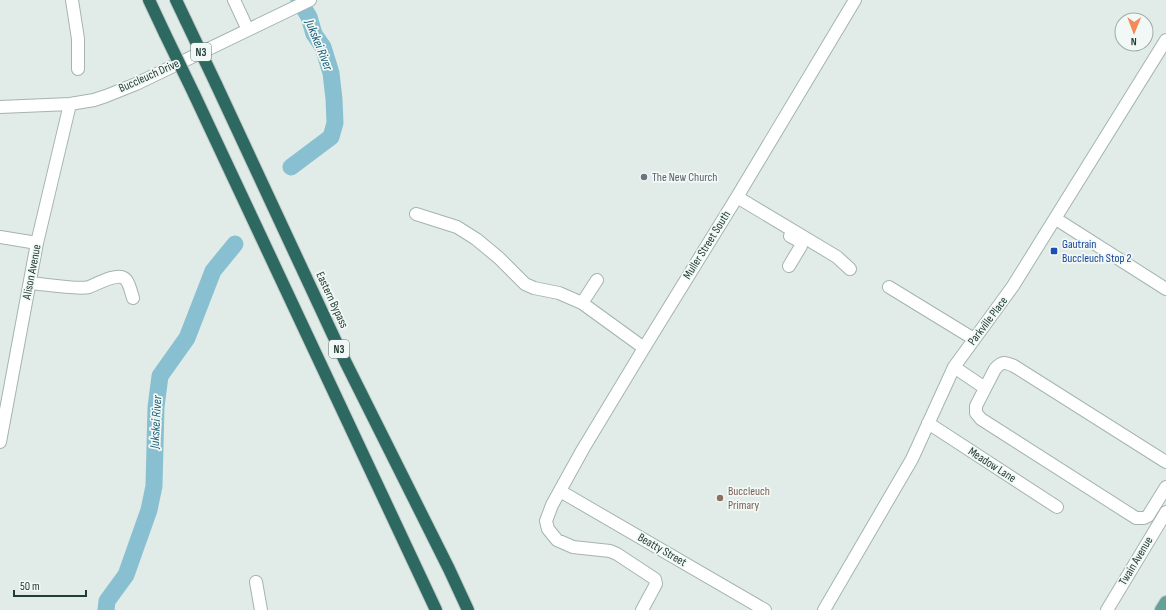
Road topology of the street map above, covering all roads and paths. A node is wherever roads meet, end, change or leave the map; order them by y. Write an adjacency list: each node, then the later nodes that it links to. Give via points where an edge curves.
1 (72, 0): 10 (street, via 78,39)
2 (148, 0): 40 (highway, N3, bridge)
3 (176, 0): 41 (highway, Eastern Bypass / N3, bridge, via 345,361)
4 (234, 0): 7 (street)
5 (310, 0): 7 (street, Buccleuch Drive)
6 (855, 0): 13 (street, Muller Street South)
7 (248, 30): 11 (street, Buccleuch Drive, via 136,84 94,100)
8 (1166, 40): 9 (street, Parkville Place)
9 (1161, 59): 15 (street, Parkville Place, via 1096,152)
10 (78, 69)
11 (70, 104): 12 (street, Buccleuch Drive); 17 (street, Alison Avenue)
12 (0, 107)
13 (735, 200): 18 (street, via 801,242); 19 (street, via 837,257); 27 (street, Muller Street South)
14 (416, 214): 25 (street, via 457,227 476,239 525,284 559,293)
15 (1056, 219): 23 (street); 26 (street, Parkville Place, via 1013,286)
16 (0, 237): 17 (street)
17 (37, 244): 21 (street, Alison Avenue)
18 (789, 266)
19 (850, 269)
20 (597, 280): 25 (street)
21 (30, 283): 24 (street, via 84,288 113,277 123,277); 31 (street, Alison Avenue)
22 (889, 287): 26 (street)
23 (1166, 289)
24 (133, 298)
25 (582, 303): 27 (street)
26 (974, 339): 28 (street, Parkville Place)
27 (644, 348): 34 (street, Muller Street South)
28 (954, 367): 29 (street); 30 (street, Parkville Place)
29 (985, 388): 32 (street, via 999,365 1010,364); 33 (street, via 976,406 977,415 981,419 1136,518 1148,516)
30 (928, 423): 35 (street, Meadow Lane); 44 (street, Parkville Place, via 912,459)
31 (0, 442)
32 (1166, 462)
33 (1166, 487)
34 (560, 491): 42 (street, Muller Street South, via 546,521 548,529 557,540 573,547 610,551 655,578 656,584); 43 (street, Beatty Street)
35 (1057, 507)
36 (1166, 512): 45 (street, Twain Avenue)
37 (256, 582): 39 (street)
38 (1166, 602): 46 (main road)
39 (261, 610)
40 (436, 610)
41 (468, 610)
42 (642, 610)
43 (765, 610)
44 (824, 610)
45 (1107, 610)
46 (1161, 610)

